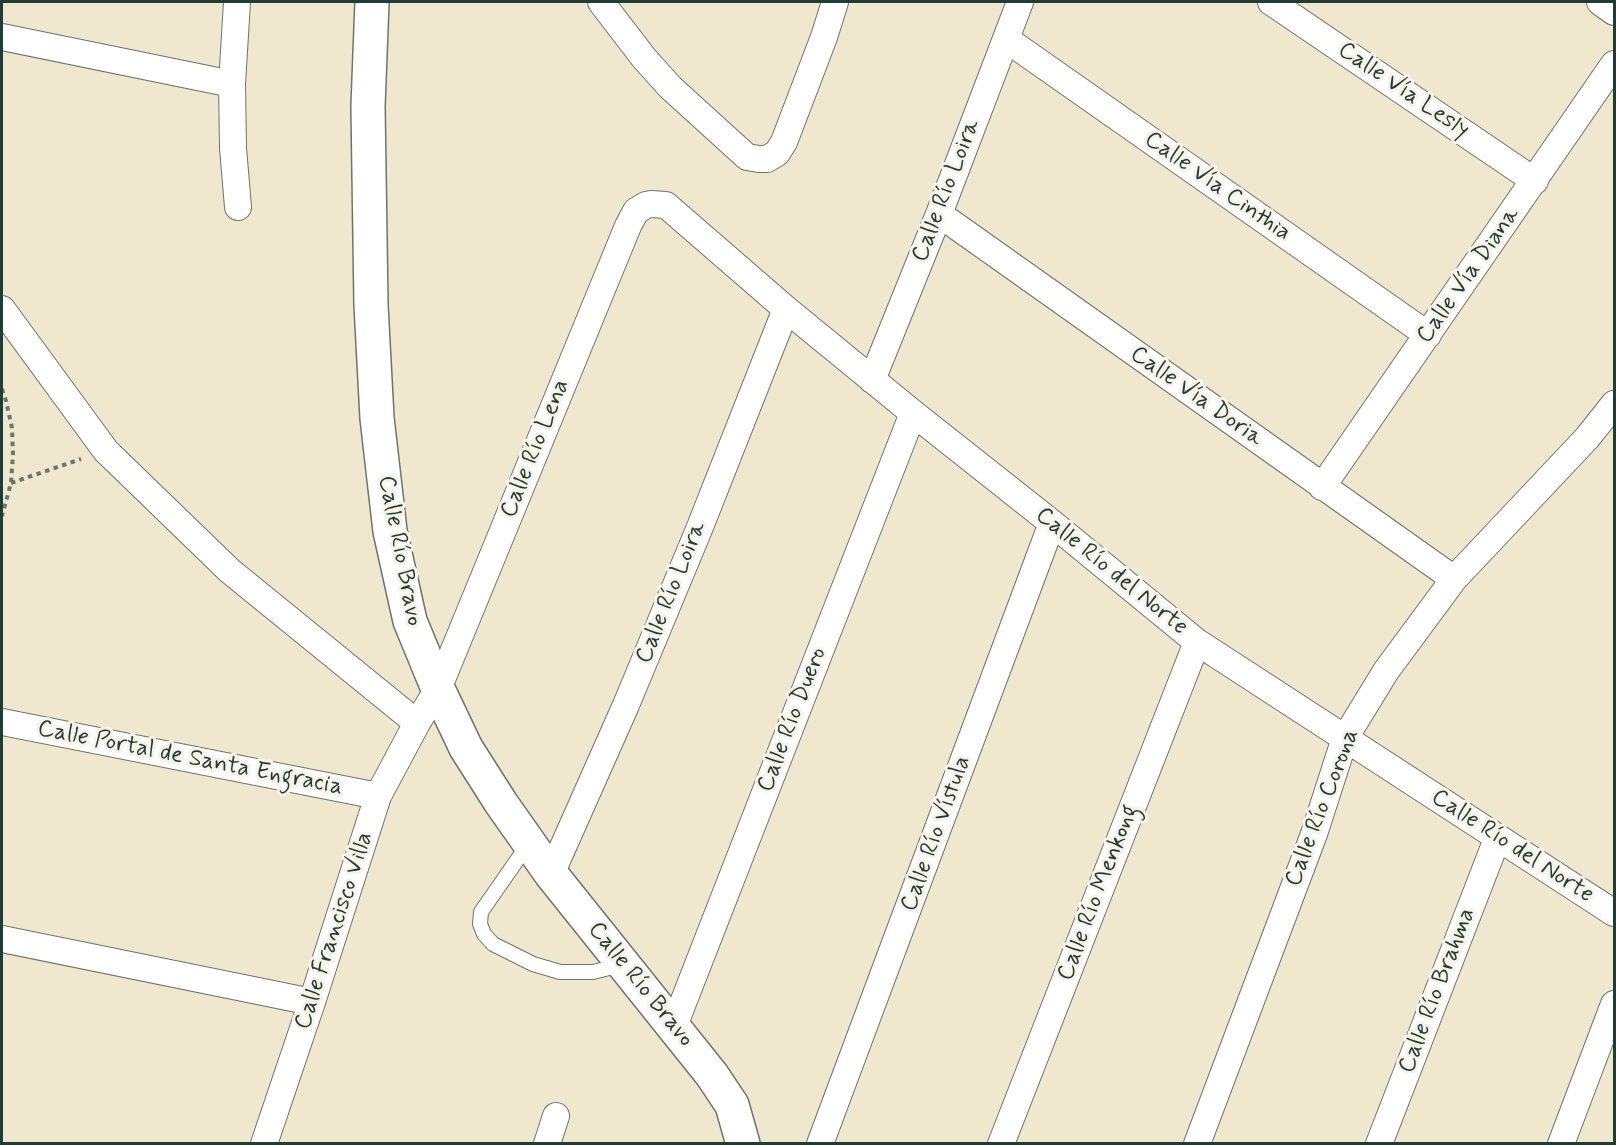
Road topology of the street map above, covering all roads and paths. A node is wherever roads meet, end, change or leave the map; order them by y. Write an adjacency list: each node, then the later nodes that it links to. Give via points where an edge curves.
1 (237, 2): 12 (street)
2 (372, 2): 31 (street, Calle Río Bravo, via 368,106 377,418 390,531 410,621)
3 (601, 2): 4 (street, via 670,87 747,157 767,159 784,142)
4 (836, 2)
5 (1020, 2): 10 (street, Calle Río Loira)
6 (1270, 2): 13 (street, Calle Vía Lesly)
7 (1600, 2): 8 (street)
8 (1614, 12)
9 (2, 37): 12 (street)
10 (1006, 39): 16 (street, Calle Río Loira); 19 (street, Calle Vía Cinthia)
11 (1614, 64): 13 (street, Calle Vía Diana)
12 (232, 84): 14 (street)
13 (1535, 181): 19 (street, Calle Vía Diana)
14 (238, 207)
15 (636, 211): 18 (street, Calle Río del Norte, via 651,204 670,208); 31 (street, Calle Río Lena)
16 (939, 214): 20 (street, Calle Río Loira); 26 (street, Calle Vía Doria)
17 (2, 309): 24 (street)
18 (786, 309): 20 (street, Calle Río del Norte); 38 (street, Calle Río Loira, via 627,705)
19 (1428, 335): 26 (street, Calle Vía Diana)
20 (872, 380): 23 (street, Calle Río del Norte)
21 (2, 389): 25 (path, via 12,428)
22 (1614, 404): 29 (street, Calle Río Corona, via 1587,438)
23 (913, 413): 28 (street, Calle Río del Norte); 44 (street, Calle Río Duero)
24 (106, 451): 25 (path); 33 (street, via 230,571)
25 (11, 483): 27 (path)
26 (1323, 487): 29 (street, Calle Vía Doria)
27 (2, 516)
28 (1052, 523): 30 (street, Calle Río del Norte); 49 (street, Calle Río Vístula)
29 (1454, 579): 34 (street, Calle Río Corona, via 1386,671)
30 (1197, 642): 34 (street, Calle Río del Norte); 50 (street, Calle Río Menkong)
31 (438, 689): 33 (street, Calle Río Lena); 37 (street, Calle Río Bravo, via 466,748)
32 (2, 722): 35 (street, Calle Portal de Santa Engracia)
33 (417, 723): 35 (street, Calle Francisco Villa)
34 (1345, 738): 36 (street, Calle Río del Norte); 51 (street, Calle Río Corona, via 1314,834)
35 (378, 796): 42 (street, Calle Francisco Villa)
36 (1497, 838): 39 (street, Calle Río del Norte); 52 (street, Calle Río Brahma)
37 (529, 843): 38 (street, Calle Río Bravo); 41 (lane, via 481,912 484,934 493,944 533,964 560,972 593,972)
38 (551, 874): 41 (street, Calle Río Bravo)
39 (1614, 913)
40 (2, 939): 42 (street)
41 (624, 964): 44 (street, Calle Río Bravo)
42 (312, 1002): 46 (street, Calle Francisco Villa)
43 (1614, 1004): 53 (street)
44 (674, 1026): 48 (street, Calle Río Bravo, via 732,1104)
45 (556, 1116): 47 (street)
46 (264, 1143)
47 (547, 1143)
48 (743, 1143)
49 (820, 1143)
50 (1001, 1143)
51 (1197, 1143)
52 (1379, 1143)
53 (1561, 1143)

